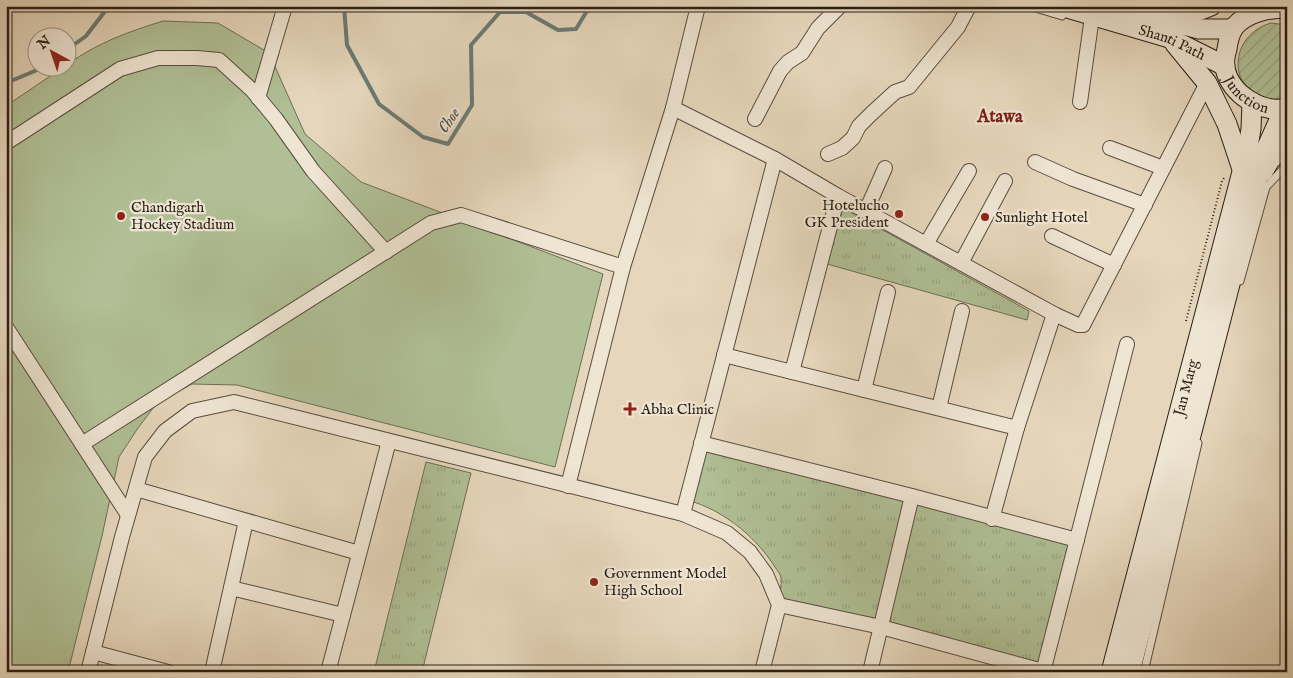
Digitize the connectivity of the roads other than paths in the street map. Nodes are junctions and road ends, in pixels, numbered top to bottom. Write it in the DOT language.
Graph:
graph roads {
  1 [pos="285,6"];
  2 [pos="698,6"];
  3 [pos="840,6"];
  4 [pos="968,6"];
  5 [pos="1029,6"];
  6 [pos="1113,6"];
  7 [pos="1211,6"];
  8 [pos="1278,8"];
  9 [pos="1067,13"];
  10 [pos="1091,24"];
  11 [pos="1233,28"];
  12 [pos="1143,30"];
  13 [pos="1170,30"];
  14 [pos="1121,32"];
  15 [pos="1225,66"];
  16 [pos="1206,83"];
  17 [pos="258,98"];
  18 [pos="1080,102"];
  19 [pos="1252,102"];
  20 [pos="672,108"];
  21 [pos="1286,109"];
  22 [pos="755,119"];
  23 [pos="6,143"];
  24 [pos="1287,145"];
  25 [pos="1110,148"];
  26 [pos="828,154"];
  27 [pos="775,159"];
  28 [pos="1035,162"];
  29 [pos="1287,165"];
  30 [pos="885,168"];
  31 [pos="1163,168"];
  32 [pos="969,171"];
  33 [pos="1249,175"];
  34 [pos="1004,182"];
  35 [pos="838,196"];
  36 [pos="1145,205"];
  37 [pos="866,211"];
  38 [pos="1052,236"];
  39 [pos="926,244"];
  40 [pos="386,252"];
  41 [pos="960,263"];
  42 [pos="1114,265"];
  43 [pos="623,267"];
  44 [pos="888,292"];
  45 [pos="1237,292"];
  46 [pos="962,310"];
  47 [pos="1054,314"];
  48 [pos="6,327"];
  49 [pos="1127,344"];
  50 [pos="724,355"];
  51 [pos="1219,359"];
  52 [pos="792,372"];
  53 [pos="1214,378"];
  54 [pos="864,390"];
  55 [pos="939,408"];
  56 [pos="1017,428"];
  57 [pos="1200,435"];
  58 [pos="389,441"];
  59 [pos="701,443"];
  60 [pos="82,444"];
  61 [pos="568,486"];
  62 [pos="136,489"];
  63 [pos="912,496"];
  64 [pos="683,514"];
  65 [pos="128,515"];
  66 [pos="992,518"];
  67 [pos="246,521"];
  68 [pos="1077,540"];
  69 [pos="359,553"];
  70 [pos="230,588"];
  71 [pos="779,605"];
  72 [pos="343,615"];
  73 [pos="881,627"];
  74 [pos="93,652"];
  75 [pos="88,672"];
  76 [pos="168,672"];
  77 [pos="212,672"];
  78 [pos="328,672"];
  79 [pos="762,672"];
  80 [pos="870,672"];
  81 [pos="1043,672"];
  82 [pos="1110,672"];
  83 [pos="1130,672"];
  84 [pos="1144,672"];
  1 -- 17 [label="street"];
  2 -- 20 [label="street"];
  3 -- 22 [label="street"];
  4 -- 26 [label="street"];
  5 -- 9 [label="lane"];
  6 -- 13 [label="main road, Shanti Path"];
  7 -- 13 [label="main road"];
  8 -- 11 [label="main road"];
  9 -- 12 [label="main road, Shanti Path"];
  10 -- 18 [label="street"];
  11 -- 13 [label="main road, Shanti Path"];
  11 -- 15 [label="main road, Junction"];
  12 -- 13 [label="main road, Shanti Path"];
  12 -- 14 [label="lane"];
  13 -- 15 [label="main road, Shanti Path"];
  13 -- 16 [label="main road"];
  15 -- 19 [label="main road, Junction"];
  16 -- 31 [label="street"];
  16 -- 33 [label="main road"];
  17 -- 23 [label="street"];
  17 -- 40 [label="street"];
  19 -- 21 [label="main road, Junction"];
  19 -- 33 [label="main road, Jan Marg"];
  20 -- 27 [label="street"];
  20 -- 43 [label="street"];
  21 -- 33 [label="main road, Jan Marg"];
  24 -- 33 [label="main road"];
  25 -- 31 [label="street"];
  27 -- 35 [label="street"];
  27 -- 50 [label="street"];
  28 -- 36 [label="street"];
  29 -- 45 [label="lane"];
  30 -- 37 [label="street"];
  31 -- 36 [label="street"];
  32 -- 39 [label="street"];
  33 -- 82 [label="main road, Jan Marg"];
  33 -- 83 [label="main road, Jan Marg"];
  34 -- 41 [label="street"];
  35 -- 37 [label="street"];
  35 -- 52 [label="street"];
  36 -- 42 [label="street"];
  37 -- 39 [label="street"];
  38 -- 42 [label="street"];
  39 -- 41 [label="street"];
  40 -- 43 [label="street"];
  40 -- 60 [label="street"];
  41 -- 47 [label="street"];
  42 -- 47 [label="street"];
  43 -- 61 [label="street"];
  44 -- 54 [label="street"];
  46 -- 55 [label="street"];
  47 -- 56 [label="street"];
  48 -- 60 [label="street"];
  49 -- 68 [label="street"];
  50 -- 52 [label="street"];
  50 -- 59 [label="street"];
  51 -- 53 [label="lane"];
  52 -- 54 [label="street"];
  54 -- 55 [label="street"];
  55 -- 56 [label="street"];
  56 -- 66 [label="street"];
  57 -- 84 [label="lane"];
  58 -- 61 [label="street"];
  58 -- 62 [label="street"];
  58 -- 69 [label="street"];
  59 -- 63 [label="street"];
  59 -- 64 [label="street"];
  60 -- 65 [label="street"];
  61 -- 64 [label="street"];
  62 -- 65 [label="street"];
  62 -- 67 [label="street"];
  63 -- 66 [label="street"];
  63 -- 73 [label="street"];
  64 -- 71 [label="street"];
  65 -- 74 [label="street"];
  66 -- 68 [label="street"];
  67 -- 69 [label="street"];
  67 -- 70 [label="street"];
  68 -- 81 [label="street"];
  69 -- 72 [label="street"];
  70 -- 72 [label="street"];
  70 -- 77 [label="street"];
  71 -- 73 [label="street"];
  71 -- 79 [label="street"];
  72 -- 78 [label="street"];
  73 -- 80 [label="street"];
  73 -- 81 [label="street"];
  74 -- 75 [label="street"];
  74 -- 76 [label="street"];
}
